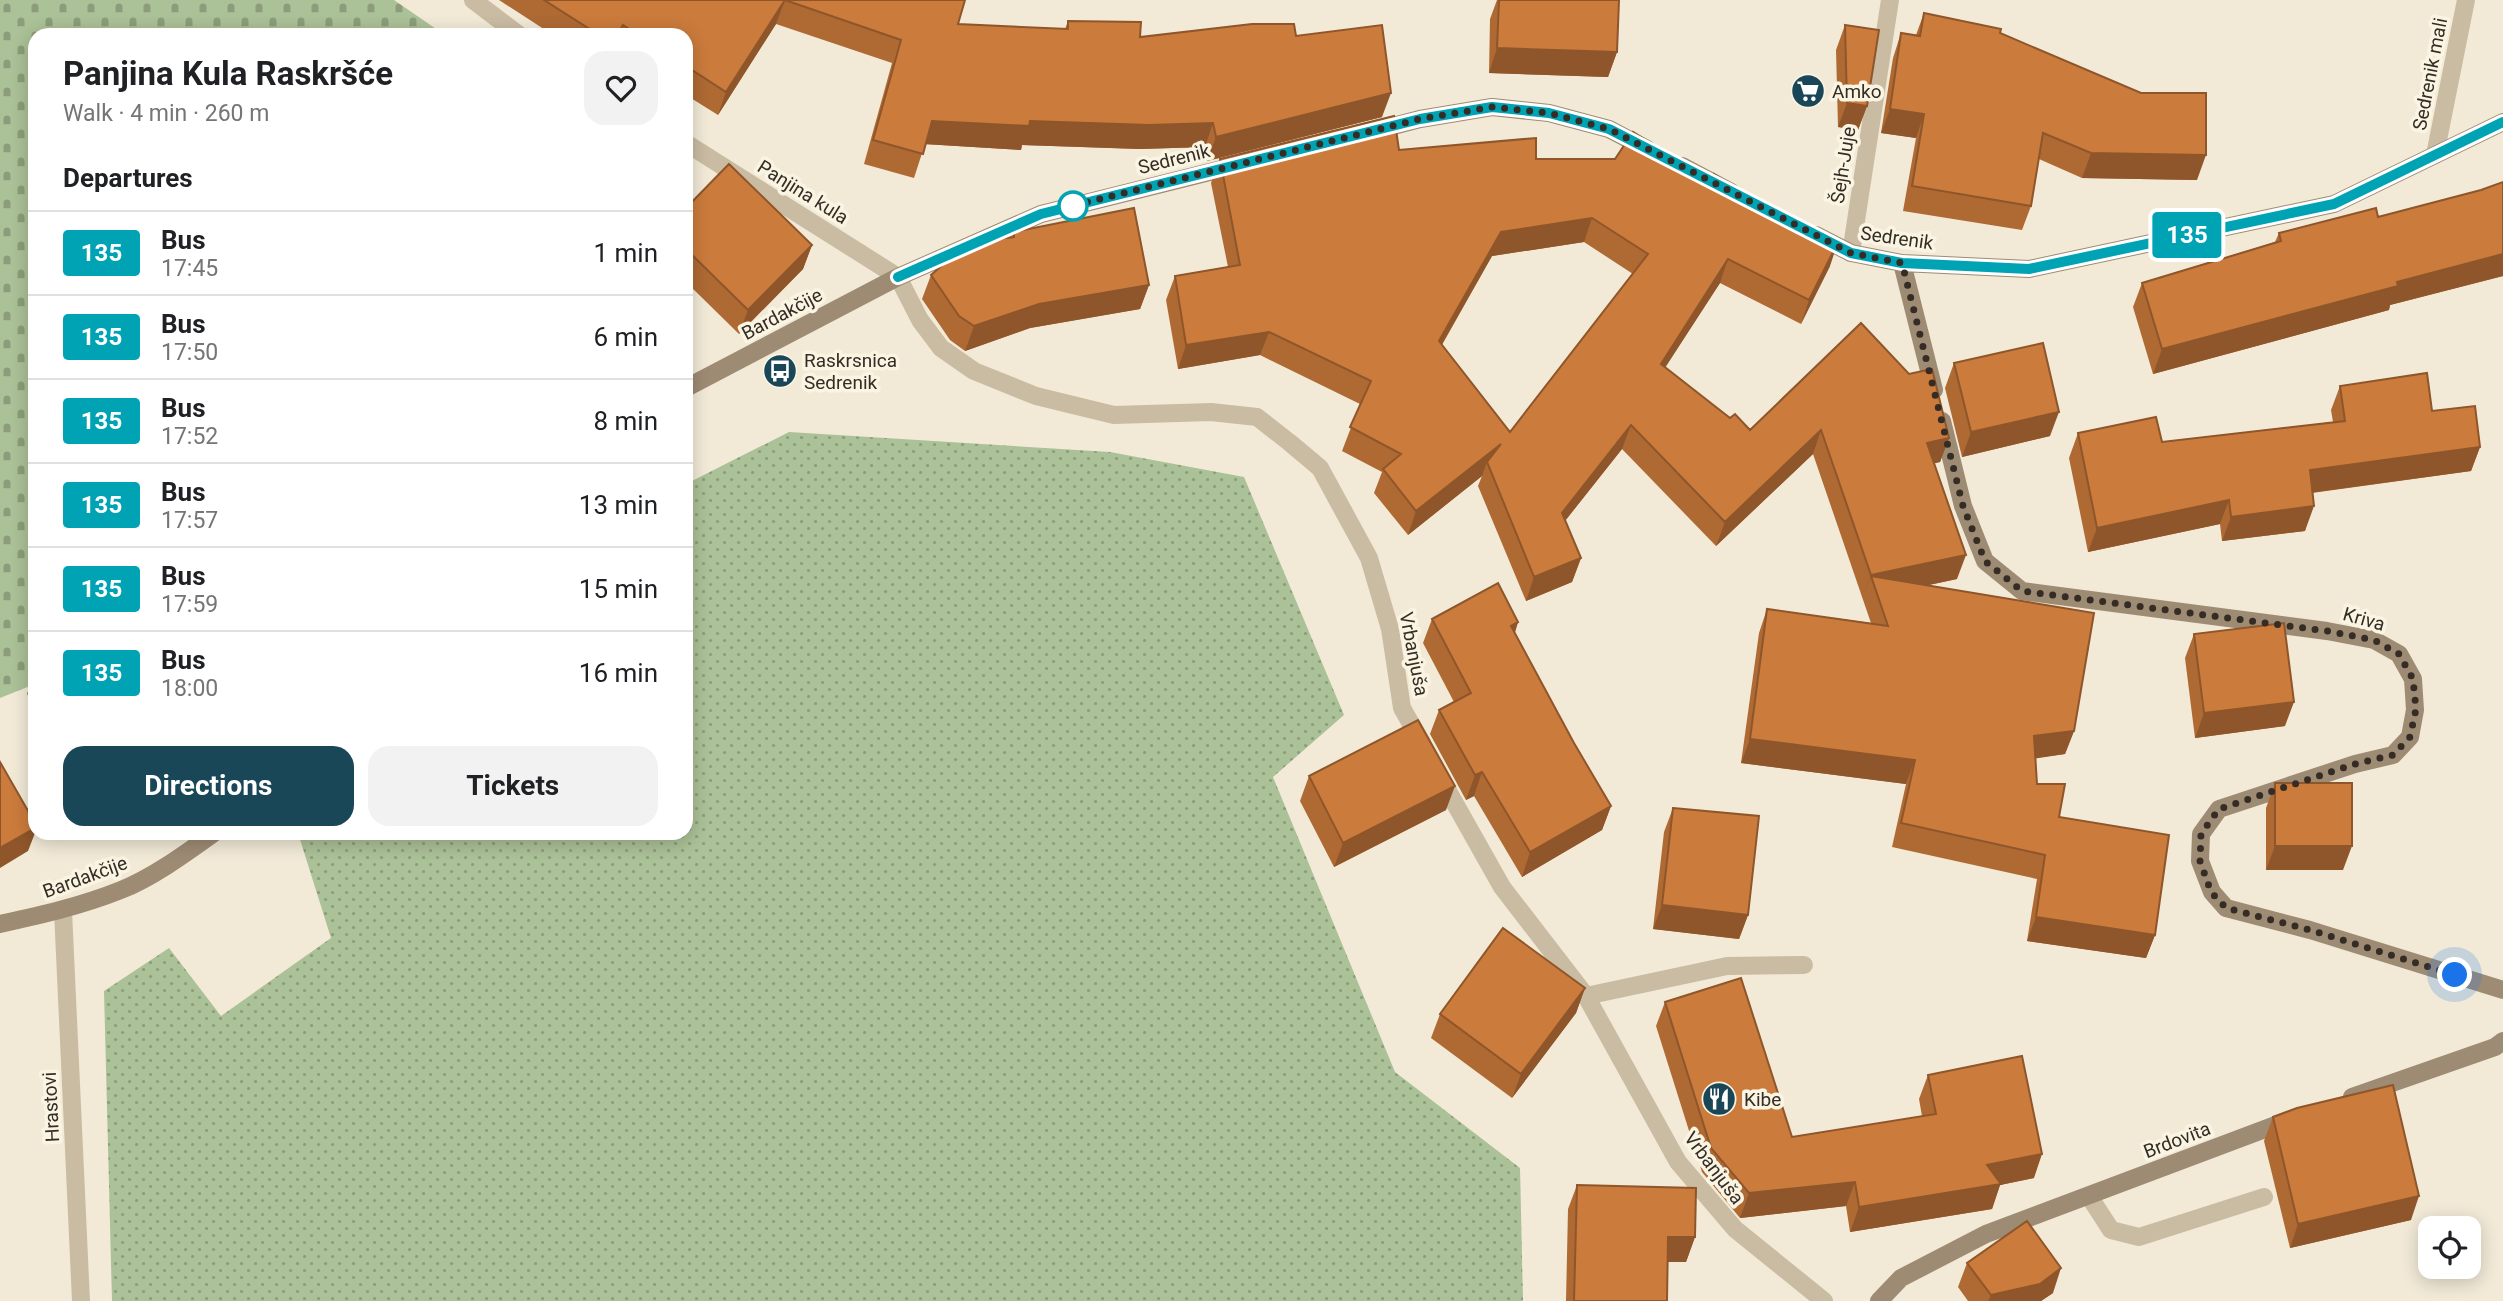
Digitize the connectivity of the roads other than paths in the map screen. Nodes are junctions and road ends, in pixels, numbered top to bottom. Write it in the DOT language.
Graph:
graph roads {
  1 [pos="473,0"];
  2 [pos="1890,0"];
  3 [pos="2466,0"];
  4 [pos="510,28"];
  5 [pos="2503,122"];
  6 [pos="1352,136"];
  7 [pos="693,147"];
  8 [pos="2435,155"];
  9 [pos="1258,160"];
  10 [pos="1742,197"];
  11 [pos="1802,228"];
  12 [pos="1851,253"];
  13 [pos="1902,263"];
  14 [pos="898,277"];
  15 [pos="693,384"];
  16 [pos="204,840"];
  17 [pos="63,911"];
  18 [pos="0,924"];
  19 [pos="1804,965"];
  20 [pos="2503,990"];
  21 [pos="1586,996"];
  22 [pos="2503,1041"];
  23 [pos="2332,1104"];
  24 [pos="2307,1113"];
  25 [pos="2089,1196"];
  26 [pos="2264,1197"];
  27 [pos="81,1301"];
  28 [pos="1824,1301"];
  29 [pos="1879,1301"];
  1 -- 4 [label="street"];
  2 -- 12 [label="street, Šejh-Juje"];
  3 -- 8 [label="street, Sedrenik mali"];
  5 -- 8 [label="street, Sedrenik"];
  6 -- 10 [label="street"];
  7 -- 14 [label="street, Panjina kula"];
  8 -- 13 [label="street, Sedrenik"];
  9 -- 14 [label="street, Sedrenik"];
  11 -- 12 [label="street, Sedrenik"];
  12 -- 13 [label="street, Sedrenik"];
  13 -- 20 [label="street, Kriva"];
  14 -- 15 [label="street, Bardakčije"];
  14 -- 21 [label="street, Vrbanjuša"];
  16 -- 17 [label="street, Bardakčije"];
  17 -- 18 [label="street, Bardakčije"];
  17 -- 27 [label="street, Hrastovi"];
  19 -- 21 [label="street"];
  21 -- 28 [label="street, Vrbanjuša"];
  22 -- 23 [label="street"];
  24 -- 25 [label="street, Brdovita"];
  25 -- 26 [label="street"];
  25 -- 29 [label="street, Brdovita"];
}
